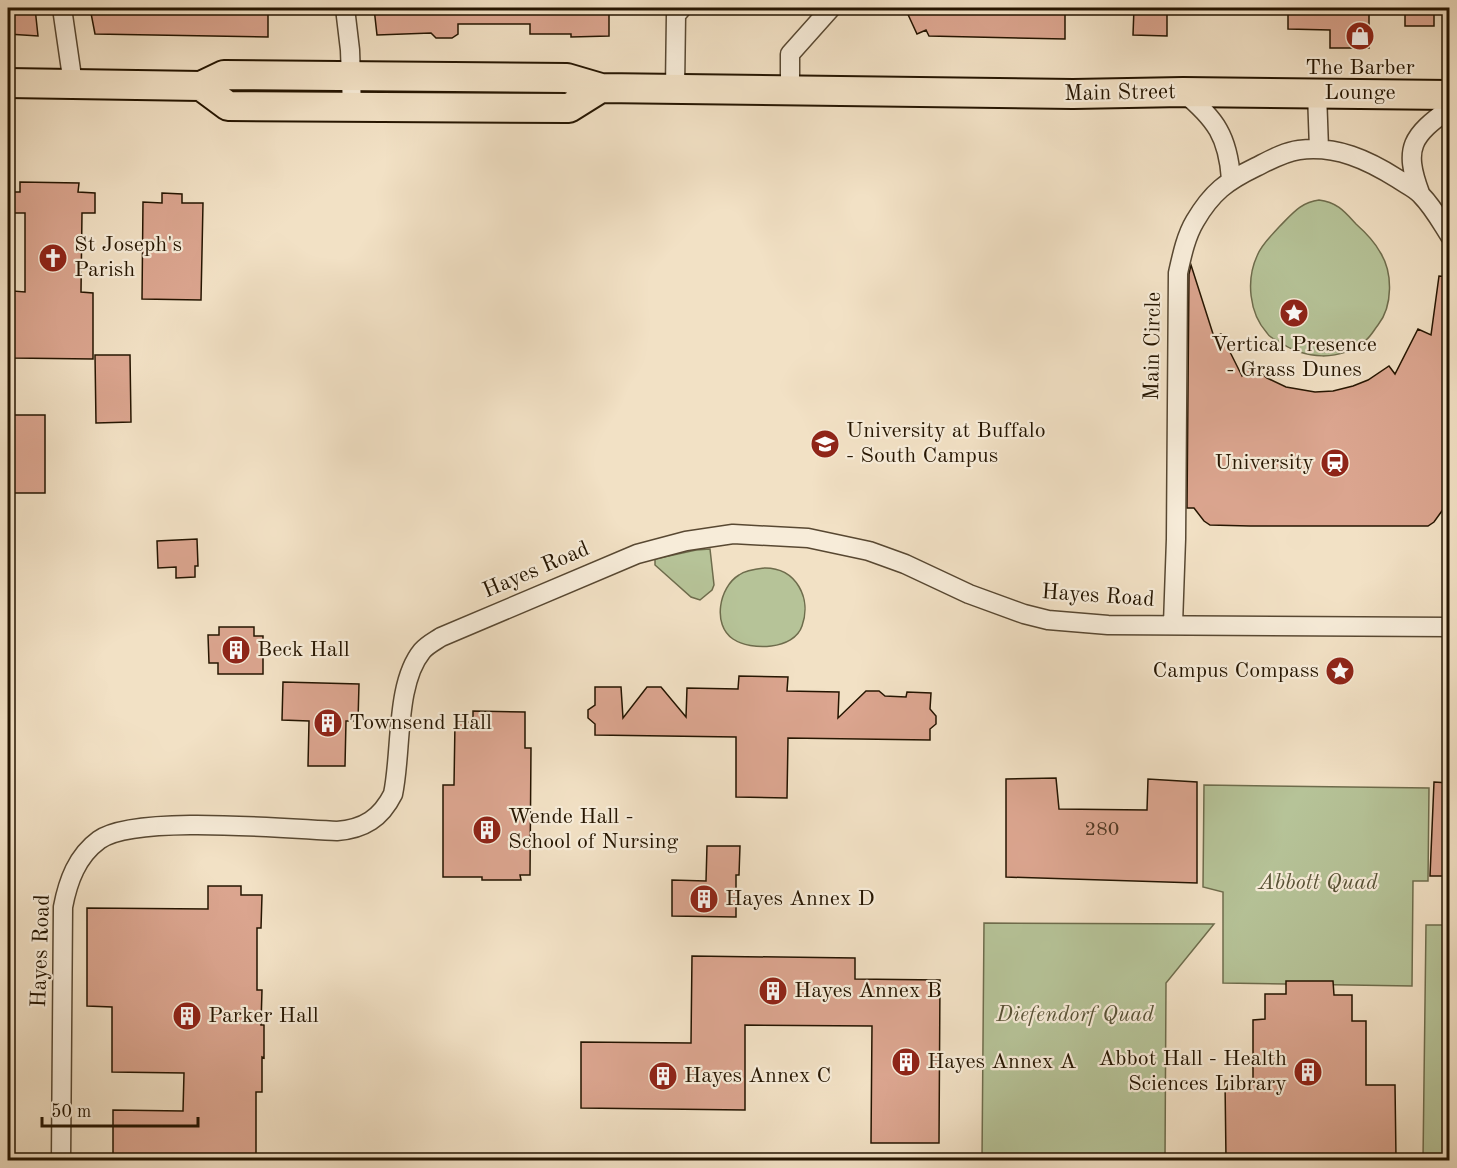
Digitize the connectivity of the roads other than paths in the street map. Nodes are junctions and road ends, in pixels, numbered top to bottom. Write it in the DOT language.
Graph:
graph roads {
  1 [pos="62,8"];
  2 [pos="345,8"];
  3 [pos="831,8"];
  4 [pos="675,10"];
  5 [pos="352,77"];
  6 [pos="8,83"];
  7 [pos="73,84"];
  8 [pos="201,86"];
  9 [pos="602,88"];
  10 [pos="675,88"];
  11 [pos="790,89"];
  12 [pos="1183,92"];
  13 [pos="1317,93"];
  14 [pos="1449,95"];
  15 [pos="352,107"];
  16 [pos="1449,108"];
  17 [pos="1319,149"];
  18 [pos="1231,179"];
  19 [pos="1420,193"];
  20 [pos="1449,236"];
  21 [pos="1173,624"];
  22 [pos="1449,627"];
  23 [pos="61,1161"];
  1 -- 7 [label="street"];
  2 -- 5 [label="street"];
  3 -- 11 [label="street"];
  4 -- 10 [label="street"];
  5 -- 8 [label="main road, Main Street"];
  5 -- 9 [label="main road, Main Street"];
  5 -- 15 [label="street"];
  6 -- 7 [label="main road"];
  7 -- 8 [label="main road"];
  8 -- 15 [label="main road"];
  9 -- 10 [label="main road, Main Street"];
  9 -- 15 [label="main road"];
  10 -- 11 [label="main road, Main Street"];
  11 -- 12 [label="main road, Main Street"];
  12 -- 13 [label="main road, Main Street"];
  12 -- 18 [label="street"];
  13 -- 14 [label="main road, Main Street"];
  13 -- 17 [label="street"];
  16 -- 19 [label="street"];
  17 -- 18 [label="street, Main Circle"];
  17 -- 19 [label="street, Main Circle"];
  18 -- 21 [label="street, Main Circle"];
  19 -- 20 [label="street, Main Circle"];
  21 -- 22 [label="street, Hayes Road"];
  21 -- 23 [label="street, Hayes Road"];
}
